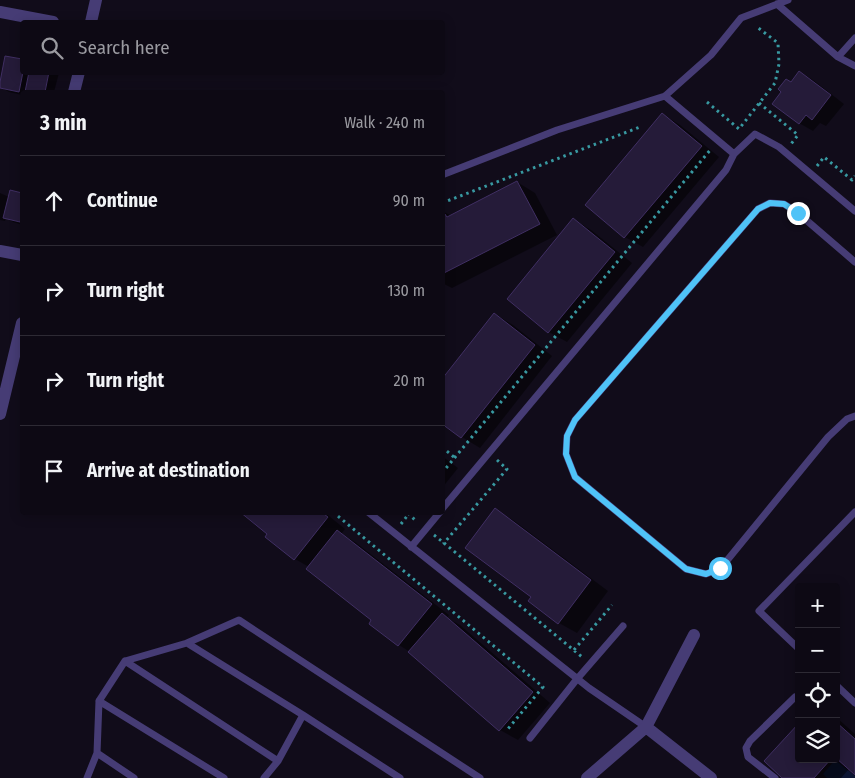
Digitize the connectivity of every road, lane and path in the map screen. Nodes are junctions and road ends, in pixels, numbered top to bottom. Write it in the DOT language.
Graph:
graph roads {
  1 [pos="96,0"];
  2 [pos="788,0"];
  3 [pos="777,4"];
  4 [pos="0,12"];
  5 [pos="42,20"];
  6 [pos="91,20"];
  7 [pos="756,27"];
  8 [pos="855,38"];
  9 [pos="838,57"];
  10 [pos="855,66"];
  11 [pos="78,75"];
  12 [pos="74,90"];
  13 [pos="665,96"];
  14 [pos="707,102"];
  15 [pos="759,103"];
  16 [pos="640,127"];
  17 [pos="711,149"];
  18 [pos="797,150"];
  19 [pos="734,154"];
  20 [pos="810,161"];
  21 [pos="445,174"];
  22 [pos="855,176"];
  23 [pos="445,202"];
  24 [pos="855,212"];
  25 [pos="0,251"];
  26 [pos="20,255"];
  27 [pos="855,262"];
  28 [pos="20,331"];
  29 [pos="0,414"];
  30 [pos="855,416"];
  31 [pos="445,450"];
  32 [pos="455,458"];
  33 [pos="496,460"];
  34 [pos="445,470"];
  35 [pos="445,505"];
  36 [pos="855,512"];
  37 [pos="337,515"];
  38 [pos="372,515"];
  39 [pos="407,515"];
  40 [pos="410,515"];
  41 [pos="438,515"];
  42 [pos="418,522"];
  43 [pos="400,524"];
  44 [pos="434,536"];
  45 [pos="444,543"];
  46 [pos="411,547"];
  47 [pos="612,604"];
  48 [pos="624,626"];
  49 [pos="694,635"];
  50 [pos="187,643"];
  51 [pos="795,645"];
  52 [pos="574,650"];
  53 [pos="584,659"];
  54 [pos="125,661"];
  55 [pos="577,679"];
  56 [pos="840,689"];
  57 [pos="795,697"];
  58 [pos="99,702"];
  59 [pos="855,703"];
  60 [pos="303,715"];
  61 [pos="646,727"];
  62 [pos="507,730"];
  63 [pos="530,738"];
  64 [pos="97,754"];
  65 [pos="278,761"];
  66 [pos="87,778"];
  67 [pos="134,778"];
  68 [pos="224,778"];
  69 [pos="264,778"];
  70 [pos="400,778"];
  71 [pos="480,778"];
  72 [pos="587,778"];
  73 [pos="711,778"];
  74 [pos="775,778"];
  1 -- 6 [label="street"];
  2 -- 3 [label="lane"];
  3 -- 9 [label="lane"];
  3 -- 13 [label="lane"];
  4 -- 5 [label="street"];
  7 -- 15 [label="path"];
  8 -- 9 [label="lane"];
  9 -- 10 [label="lane"];
  11 -- 12 [label="street"];
  13 -- 19 [label="lane"];
  13 -- 21 [label="lane"];
  14 -- 15 [label="path"];
  15 -- 18 [label="path"];
  16 -- 23 [label="path"];
  17 -- 32 [label="path"];
  19 -- 24 [label="lane"];
  19 -- 35 [label="lane"];
  20 -- 22 [label="path"];
  25 -- 26 [label="street"];
  27 -- 30 [label="lane"];
  28 -- 29 [label="street"];
  31 -- 32 [label="path"];
  32 -- 34 [label="path"];
  33 -- 45 [label="path"];
  36 -- 51 [label="lane"];
  37 -- 62 [label="path"];
  38 -- 46 [label="lane"];
  39 -- 43 [label="path"];
  40 -- 42 [label="path"];
  41 -- 46 [label="lane"];
  44 -- 45 [label="path"];
  45 -- 52 [label="path"];
  46 -- 55 [label="lane"];
  47 -- 52 [label="path"];
  48 -- 55 [label="lane"];
  49 -- 61 [label="street"];
  50 -- 54 [label="lane"];
  50 -- 60 [label="lane"];
  50 -- 71 [label="lane"];
  52 -- 53 [label="path"];
  54 -- 58 [label="lane"];
  54 -- 65 [label="lane"];
  55 -- 61 [label="lane"];
  55 -- 63 [label="lane"];
  56 -- 59 [label="lane"];
  57 -- 74 [label="lane"];
  58 -- 64 [label="lane"];
  58 -- 68 [label="lane"];
  60 -- 65 [label="lane"];
  60 -- 70 [label="lane"];
  61 -- 72 [label="street"];
  61 -- 73 [label="street"];
  64 -- 66 [label="lane"];
  64 -- 67 [label="lane"];
  65 -- 69 [label="lane"];
}
